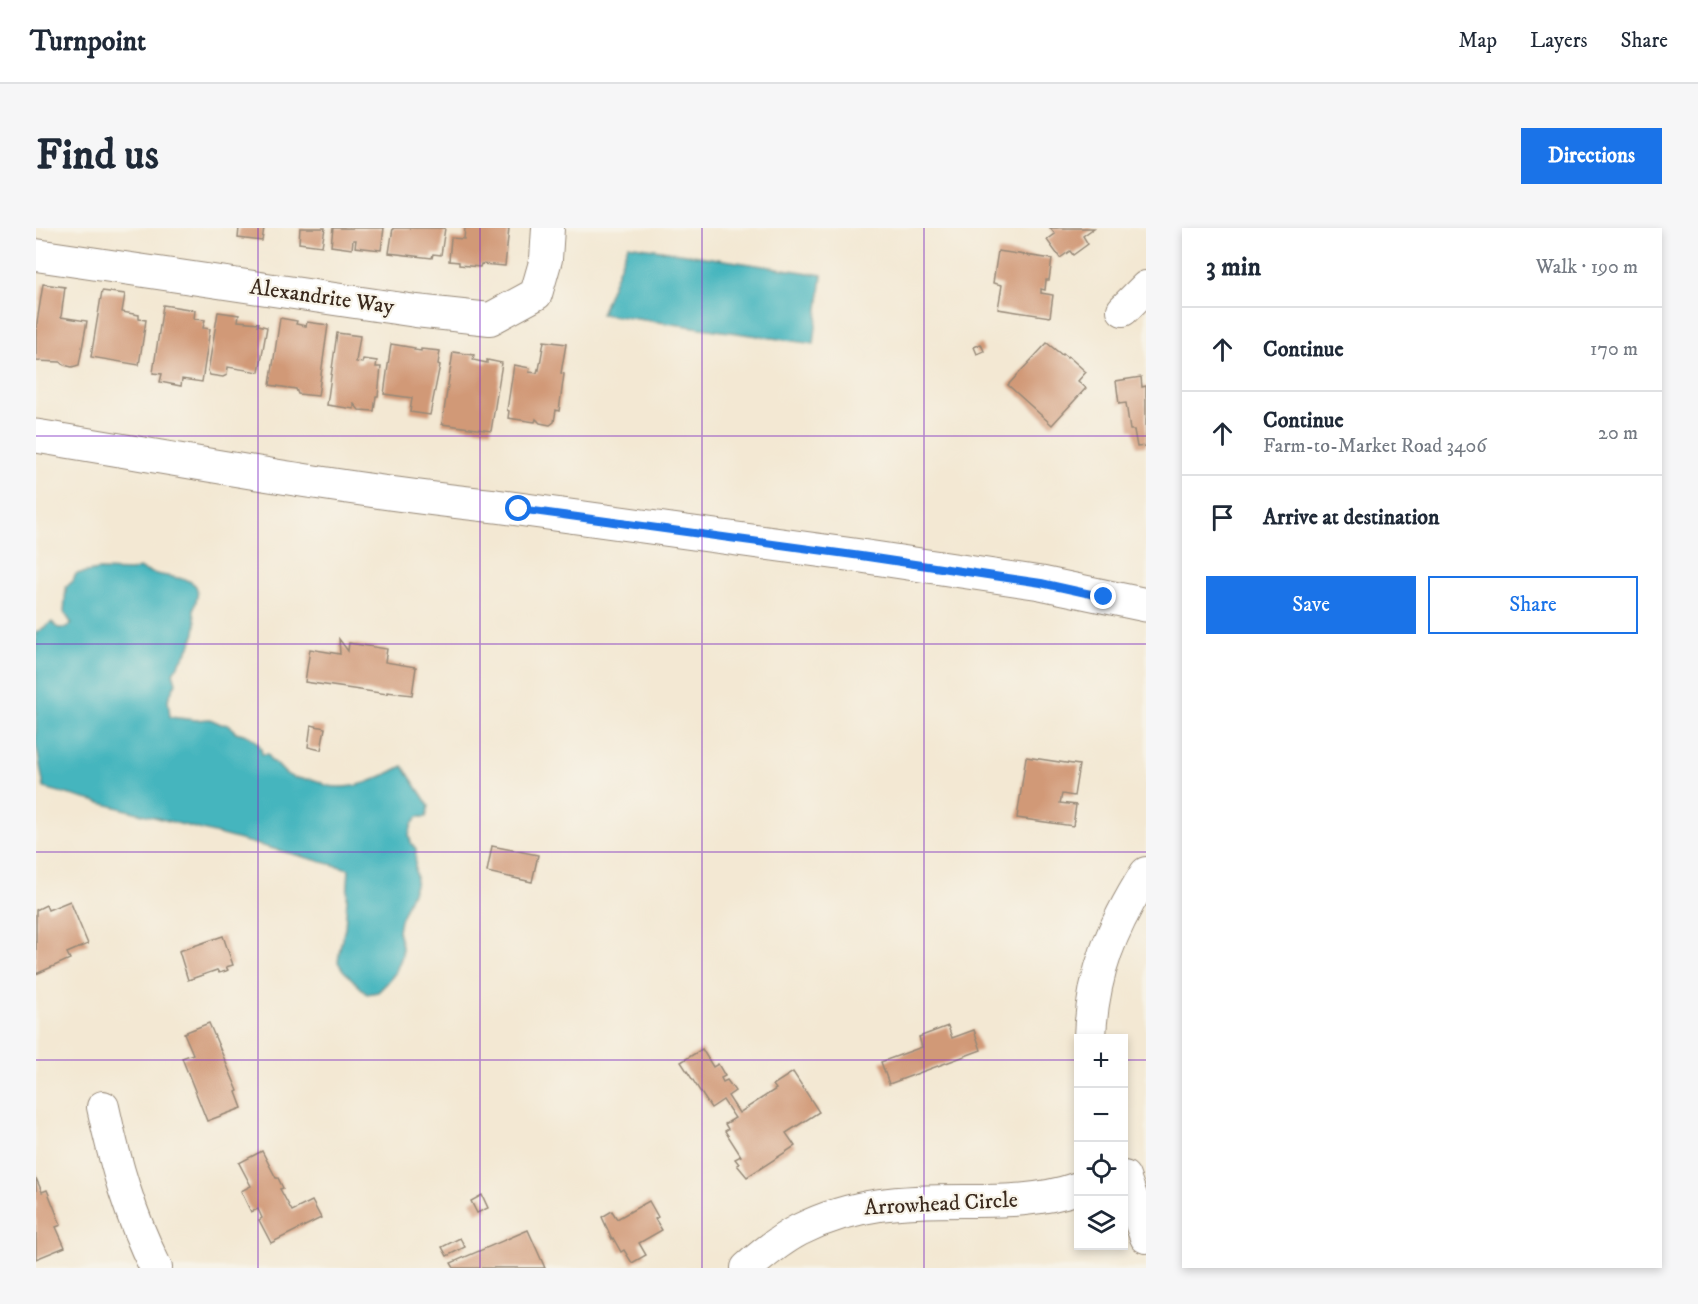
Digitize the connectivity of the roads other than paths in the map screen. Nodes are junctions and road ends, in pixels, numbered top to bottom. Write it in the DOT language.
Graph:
graph roads {
  1 [pos="548,228"];
  2 [pos="36,255"];
  3 [pos="1146,287"];
  4 [pos="1123,310"];
  5 [pos="36,436"];
  6 [pos="1146,605"];
  7 [pos="1146,873"];
  8 [pos="1090,1034"];
  9 [pos="102,1107"];
  10 [pos="1128,1188"];
  11 [pos="1074,1189"];
  12 [pos="1146,1237"];
  13 [pos="156,1268"];
  14 [pos="747,1268"];
  1 -- 2 [label="street, Alexandrite Way"];
  3 -- 4 [label="street"];
  5 -- 6 [label="main road"];
  7 -- 8 [label="street"];
  9 -- 13 [label="street"];
  10 -- 12 [label="street"];
  11 -- 14 [label="street, Arrowhead Circle"];
}
